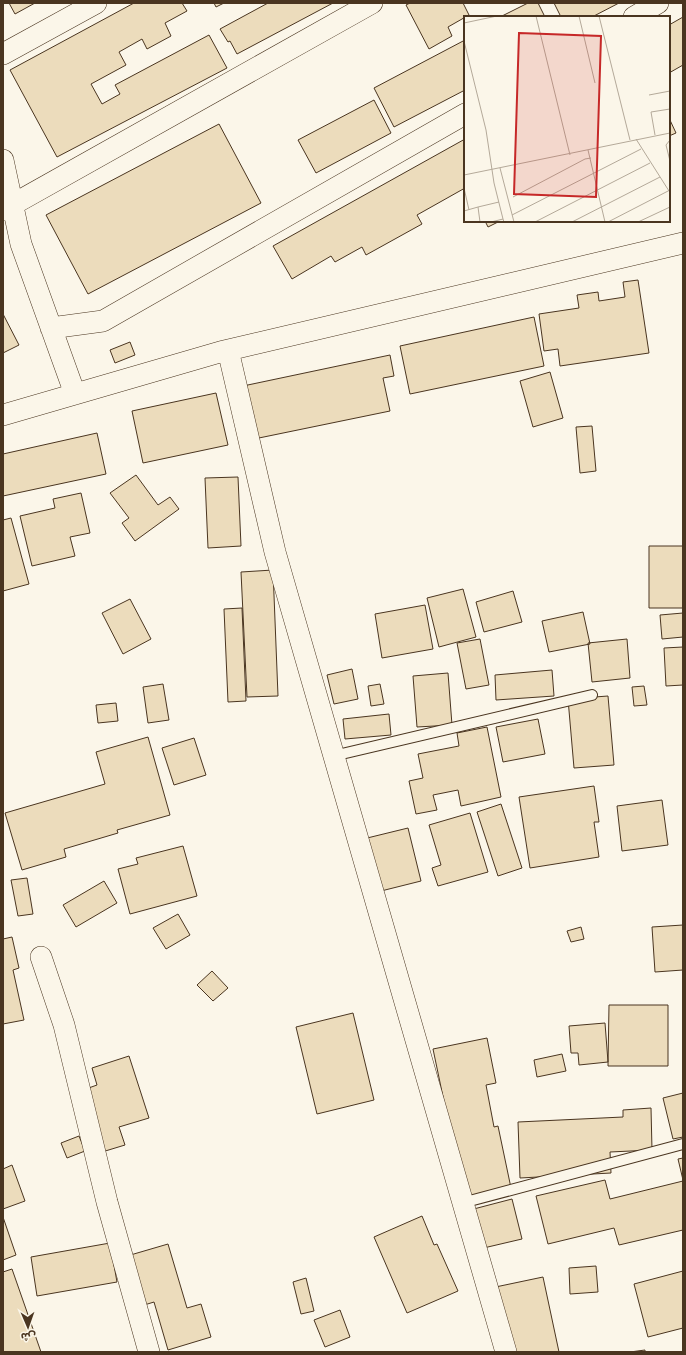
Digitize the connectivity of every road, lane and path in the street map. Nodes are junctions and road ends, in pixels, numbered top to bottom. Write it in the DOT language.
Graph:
graph roads {
  1 [pos="96,3"];
  2 [pos="372,3"];
  3 [pos="658,3"];
  4 [pos="636,16"];
  5 [pos="3,54"];
  6 [pos="464,115"];
  7 [pos="3,160"];
  8 [pos="8,207"];
  9 [pos="683,243"];
  10 [pos="51,328"];
  11 [pos="228,350"];
  12 [pos="75,394"];
  13 [pos="3,415"];
  14 [pos="592,695"];
  15 [pos="333,756"];
  16 [pos="41,957"];
  17 [pos="683,1144"];
  18 [pos="462,1203"];
  19 [pos="150,1352"];
  20 [pos="506,1352"];
  1 -- 5 [label="street"];
  2 -- 8 [label="street"];
  3 -- 4 [label="street"];
  6 -- 10 [label="street"];
  7 -- 8 [label="street"];
  8 -- 10 [label="street"];
  9 -- 11 [label="street"];
  10 -- 12 [label="street"];
  11 -- 12 [label="street"];
  11 -- 15 [label="street"];
  12 -- 13 [label="street"];
  14 -- 15 [label="lane"];
  15 -- 18 [label="street"];
  16 -- 19 [label="street"];
  17 -- 18 [label="lane"];
  18 -- 20 [label="street"];
}
